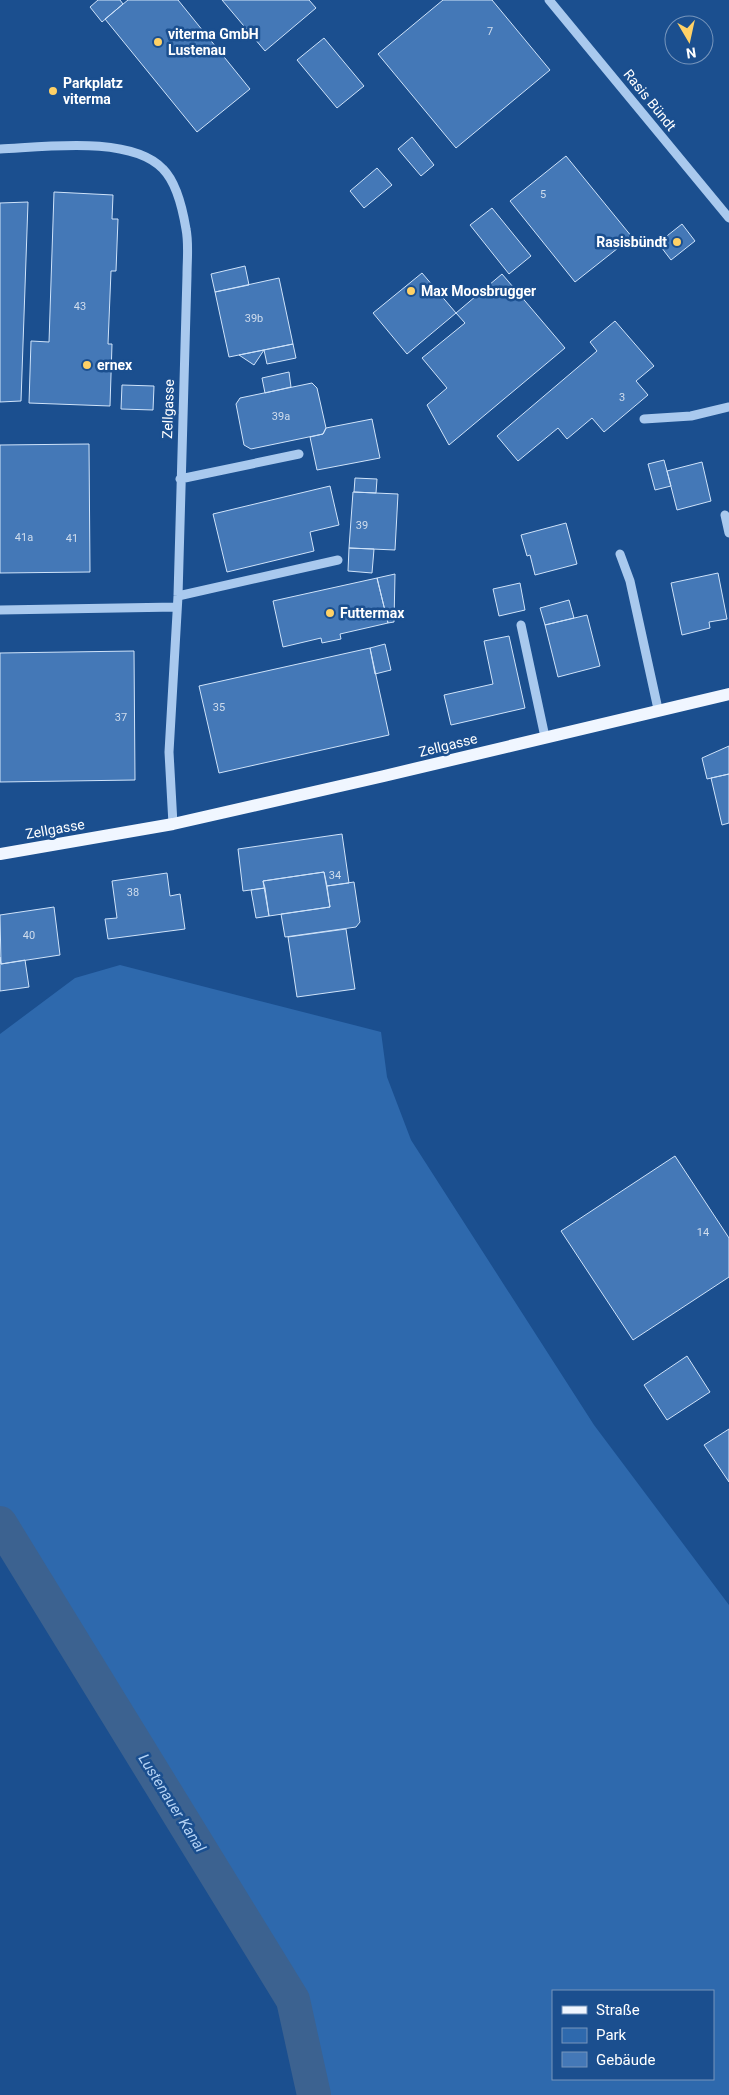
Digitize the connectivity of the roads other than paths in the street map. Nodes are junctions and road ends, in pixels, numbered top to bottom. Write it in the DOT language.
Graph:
graph roads {
  1 [pos="549,0"];
  2 [pos="0,148"];
  3 [pos="729,217"];
  4 [pos="729,407"];
  5 [pos="644,419"];
  6 [pos="299,454"];
  7 [pos="180,479"];
  8 [pos="725,515"];
  9 [pos="729,533"];
  10 [pos="620,554"];
  11 [pos="338,560"];
  12 [pos="178,596"];
  13 [pos="177,607"];
  14 [pos="0,610"];
  15 [pos="521,625"];
  16 [pos="729,694"];
  17 [pos="658,709"];
  18 [pos="545,736"];
  19 [pos="173,824"];
  20 [pos="0,854"];
  1 -- 3 [label="street, Rasis Bündt"];
  2 -- 7 [label="street, Zellgasse"];
  4 -- 5 [label="street"];
  6 -- 7 [label="street"];
  7 -- 12 [label="street, Zellgasse"];
  8 -- 9 [label="street"];
  10 -- 17 [label="street"];
  11 -- 12 [label="street"];
  12 -- 13 [label="street, Zellgasse"];
  13 -- 14 [label="street"];
  13 -- 19 [label="street, Zellgasse"];
  15 -- 18 [label="street"];
  16 -- 17 [label="main road, Zellgasse"];
  17 -- 18 [label="main road, Zellgasse"];
  18 -- 19 [label="main road, Zellgasse"];
  19 -- 20 [label="main road, Zellgasse"];
}
